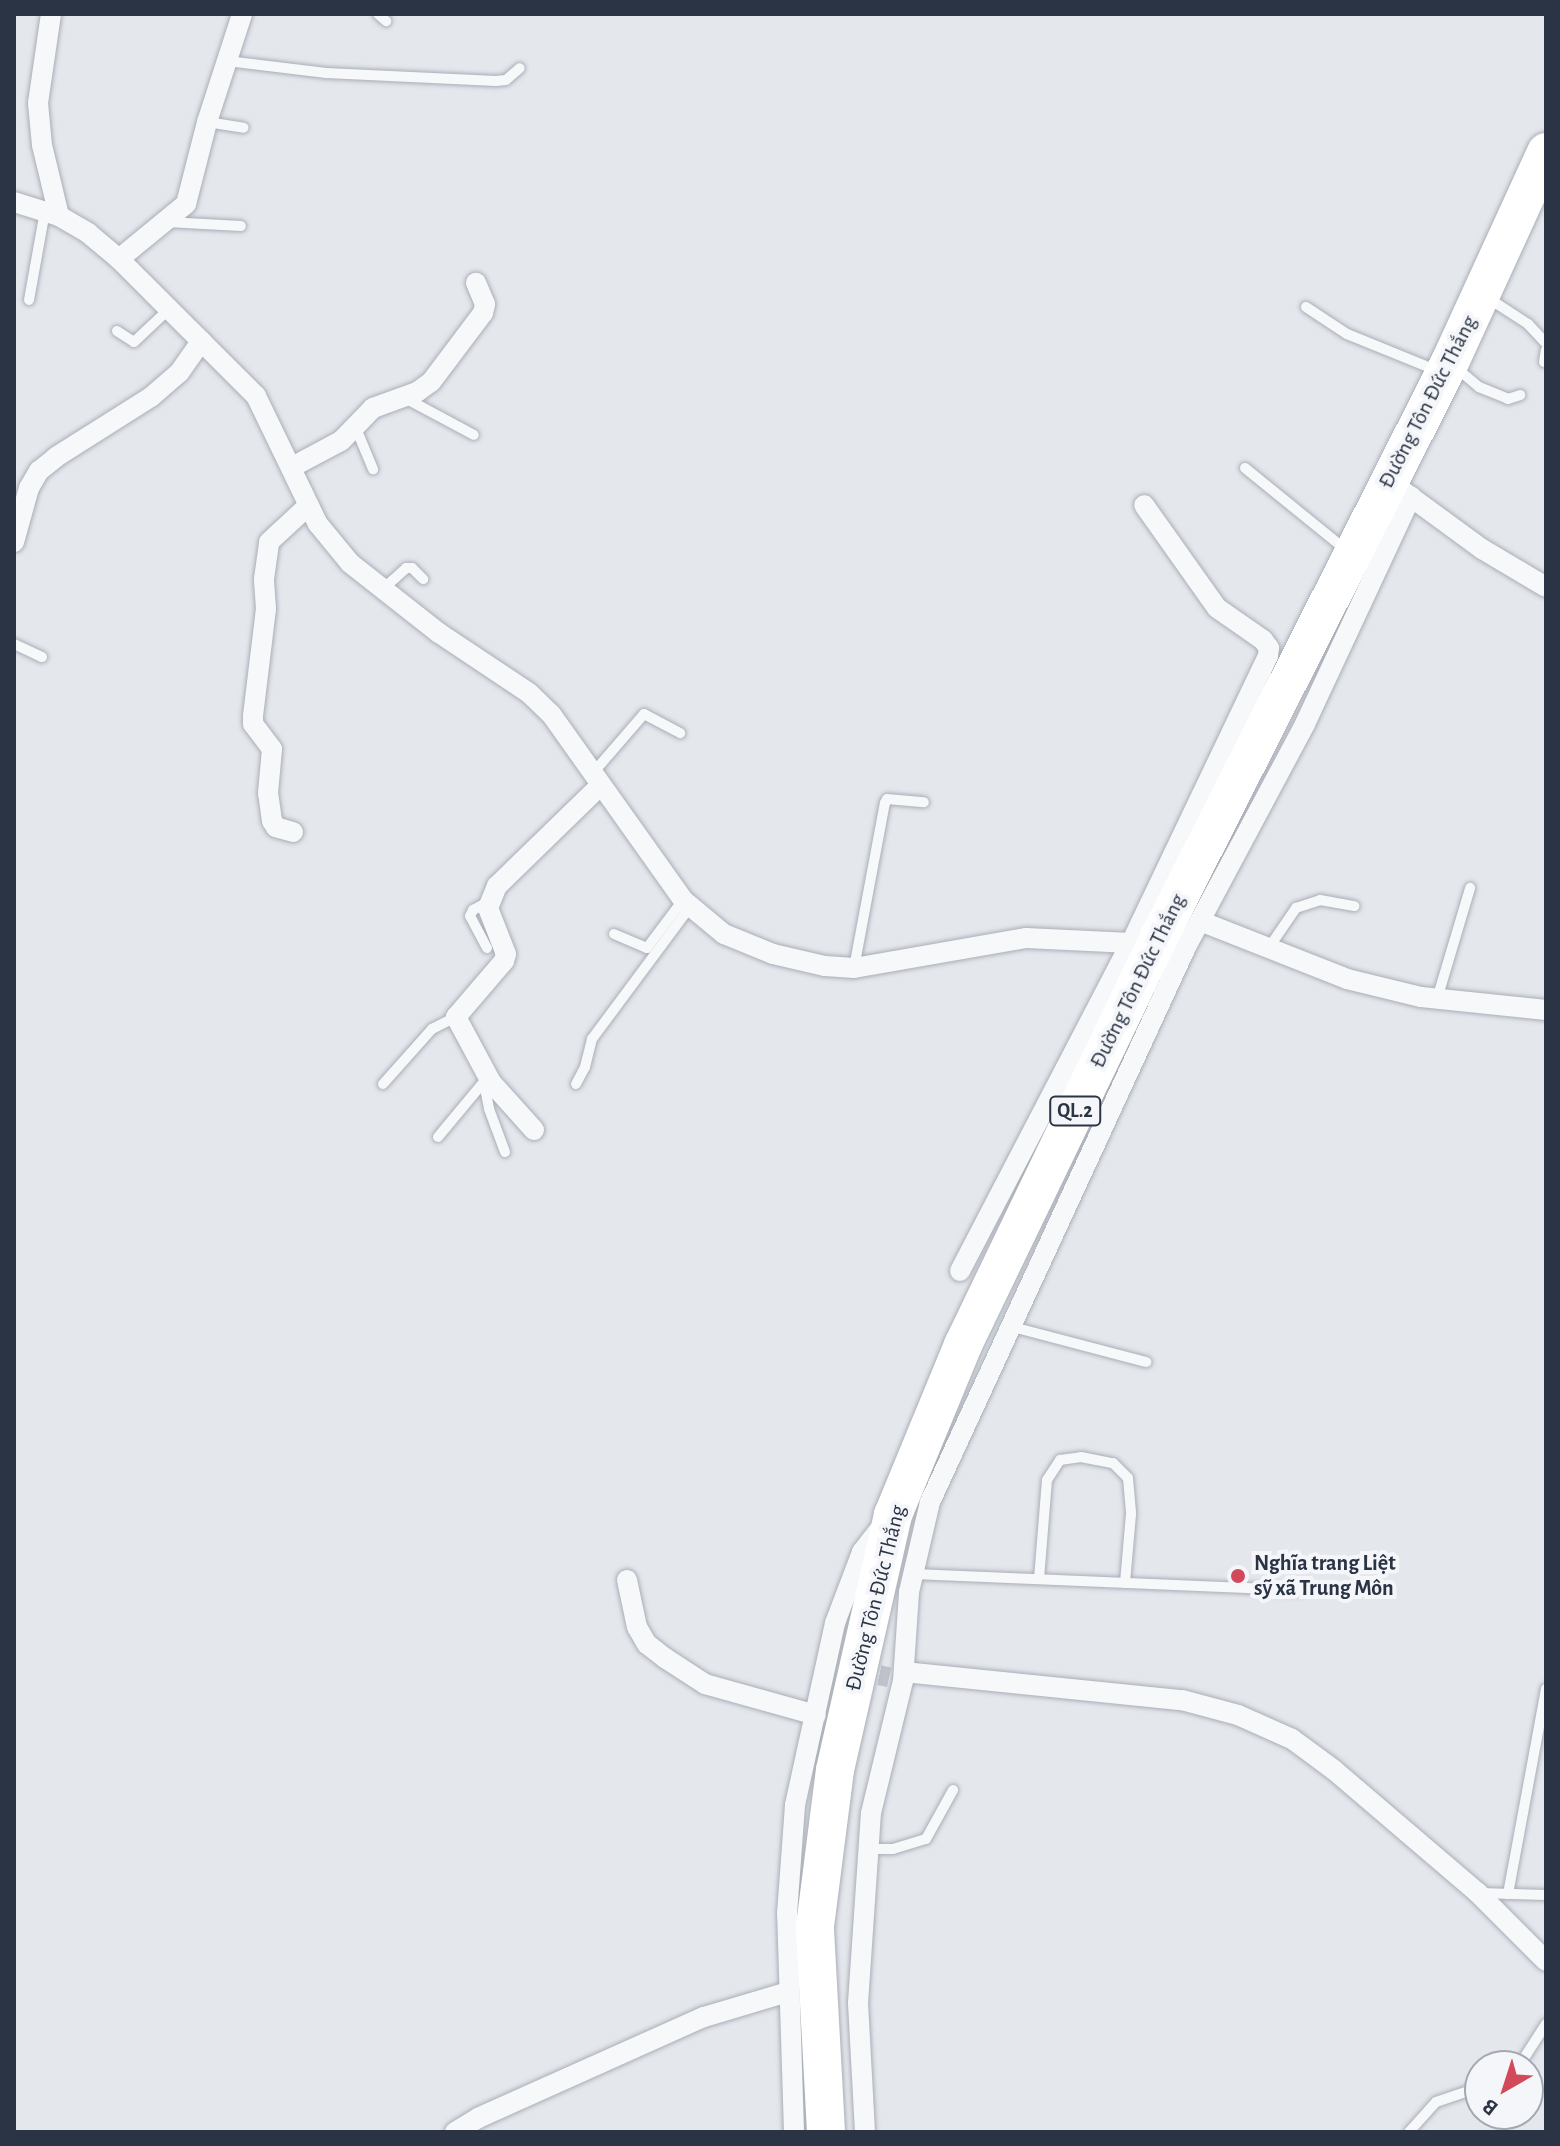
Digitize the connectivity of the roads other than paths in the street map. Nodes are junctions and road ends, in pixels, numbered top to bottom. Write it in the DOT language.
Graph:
graph roads {
  1 [pos="51,14"];
  2 [pos="242,14"];
  3 [pos="226,61"];
  4 [pos="520,68"];
  5 [pos="207,122"];
  6 [pos="244,128"];
  7 [pos="1546,152"];
  8 [pos="14,202"];
  9 [pos="52,214"];
  10 [pos="167,222"];
  11 [pos="241,226"];
  12 [pos="119,259"];
  13 [pos="476,283"];
  14 [pos="1482,294"];
  15 [pos="29,300"];
  16 [pos="1306,307"];
  17 [pos="169,309"];
  18 [pos="117,331"];
  19 [pos="201,341"];
  20 [pos="1546,343"];
  21 [pos="1447,368"];
  22 [pos="1520,395"];
  23 [pos="404,397"];
  24 [pos="355,426"];
  25 [pos="474,435"];
  26 [pos="292,467"];
  27 [pos="1245,468"];
  28 [pos="373,469"];
  29 [pos="1399,488"];
  30 [pos="309,505"];
  31 [pos="1144,505"];
  32 [pos="14,542"];
  33 [pos="1351,554"];
  34 [pos="423,579"];
  35 [pos="1546,587"];
  36 [pos="383,589"];
  37 [pos="14,644"];
  38 [pos="42,657"];
  39 [pos="680,733"];
  40 [pos="597,779"];
  41 [pos="924,802"];
  42 [pos="293,832"];
  43 [pos="1470,888"];
  44 [pos="488,902"];
  45 [pos="687,904"];
  46 [pos="1354,906"];
  47 [pos="1200,921"];
  48 [pos="614,934"];
  49 [pos="1154,938"];
  50 [pos="487,948"];
  51 [pos="1268,949"];
  52 [pos="854,968"];
  53 [pos="1437,999"];
  54 [pos="1546,1010"];
  55 [pos="456,1017"];
  56 [pos="489,1080"];
  57 [pos="383,1084"];
  58 [pos="576,1084"];
  59 [pos="534,1130"];
  60 [pos="438,1137"];
  61 [pos="505,1152"];
  62 [pos="960,1271"];
  63 [pos="1009,1326"];
  64 [pos="1146,1362"];
  65 [pos="899,1538"];
  66 [pos="913,1574"];
  67 [pos="1039,1579"];
  68 [pos="627,1580"];
  69 [pos="1125,1583"];
  70 [pos="1301,1590"];
  71 [pos="899,1676"];
  72 [pos="1546,1688"];
  73 [pos="816,1715"];
  74 [pos="953,1790"];
  75 [pos="868,1849"];
  76 [pos="1478,1893"];
  77 [pos="1508,1894"];
  78 [pos="1546,1895"];
  79 [pos="1546,1961"];
  80 [pos="788,1992"];
  81 [pos="1546,2024"];
  82 [pos="1529,2050"];
  83 [pos="1464,2092"];
  84 [pos="455,2132"];
  85 [pos="794,2132"];
  86 [pos="826,2132"];
  87 [pos="865,2132"];
  88 [pos="1409,2132"];
  1 -- 9 [label="street"];
  2 -- 3 [label="street"];
  3 -- 4 [label="lane"];
  3 -- 5 [label="street"];
  5 -- 6 [label="lane"];
  5 -- 10 [label="street"];
  7 -- 14 [label="highway, Đường Tôn Đức Thắng / QL.2"];
  8 -- 9 [label="street"];
  9 -- 12 [label="street"];
  9 -- 15 [label="lane"];
  10 -- 11 [label="lane"];
  10 -- 12 [label="street"];
  12 -- 17 [label="street"];
  13 -- 23 [label="street"];
  14 -- 20 [label="lane"];
  14 -- 21 [label="highway, Đường Tôn Đức Thắng / QL.2"];
  16 -- 21 [label="lane"];
  17 -- 18 [label="lane"];
  17 -- 19 [label="street"];
  19 -- 26 [label="street"];
  19 -- 32 [label="street"];
  21 -- 22 [label="lane"];
  21 -- 29 [label="highway, Đường Tôn Đức Thắng / QL.2"];
  23 -- 24 [label="street"];
  23 -- 25 [label="lane"];
  24 -- 26 [label="street"];
  24 -- 28 [label="lane"];
  26 -- 30 [label="street"];
  27 -- 33 [label="lane"];
  29 -- 33 [label="highway, Đường Tôn Đức Thắng / QL.2"];
  29 -- 35 [label="street"];
  29 -- 47 [label="street"];
  30 -- 36 [label="street"];
  30 -- 42 [label="street"];
  31 -- 49 [label="street"];
  33 -- 49 [label="highway, Đường Tôn Đức Thắng / QL.2"];
  34 -- 36 [label="lane"];
  36 -- 40 [label="street"];
  37 -- 38 [label="lane"];
  39 -- 40 [label="lane"];
  40 -- 44 [label="street"];
  40 -- 45 [label="street"];
  41 -- 52 [label="lane"];
  43 -- 53 [label="lane"];
  44 -- 50 [label="lane"];
  44 -- 55 [label="street"];
  45 -- 48 [label="lane"];
  45 -- 52 [label="street"];
  45 -- 58 [label="lane"];
  46 -- 51 [label="lane"];
  47 -- 49 [label="street"];
  47 -- 51 [label="street"];
  49 -- 52 [label="street"];
  49 -- 62 [label="street"];
  49 -- 63 [label="street"];
  49 -- 65 [label="highway, Đường Tôn Đức Thắng / QL.2"];
  51 -- 53 [label="street"];
  53 -- 54 [label="street"];
  55 -- 56 [label="street"];
  55 -- 57 [label="lane"];
  56 -- 59 [label="street"];
  56 -- 60 [label="lane"];
  56 -- 61 [label="lane"];
  63 -- 64 [label="lane"];
  63 -- 65 [label="street"];
  65 -- 66 [label="street"];
  65 -- 73 [label="street"];
  65 -- 86 [label="highway, Đường Tôn Đức Thắng / QL.2"];
  66 -- 67 [label="lane"];
  66 -- 71 [label="street"];
  67 -- 69 [label="lane"];
  67 -- 69 [label="lane"];
  68 -- 73 [label="street"];
  69 -- 70 [label="lane"];
  71 -- 75 [label="street"];
  71 -- 76 [label="street"];
  72 -- 77 [label="lane"];
  73 -- 80 [label="street"];
  74 -- 75 [label="lane"];
  75 -- 87 [label="street"];
  76 -- 77 [label="lane"];
  76 -- 79 [label="street"];
  77 -- 78 [label="lane"];
  80 -- 84 [label="street"];
  80 -- 85 [label="street"];
  81 -- 82 [label="lane"];
  83 -- 88 [label="lane"];
}
